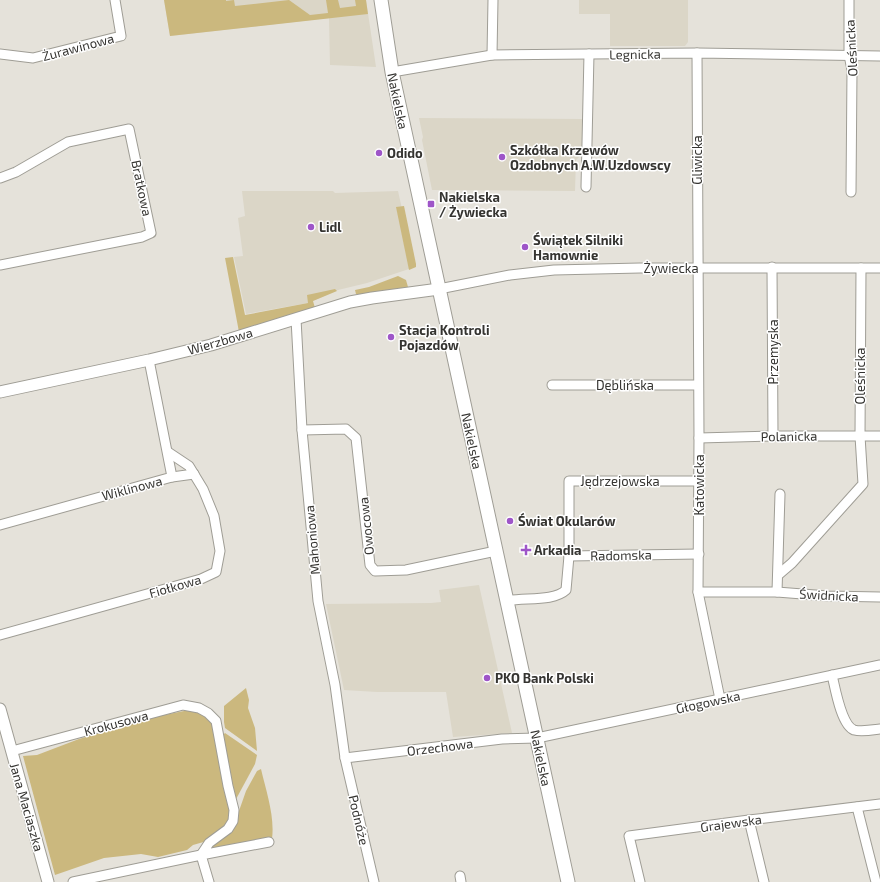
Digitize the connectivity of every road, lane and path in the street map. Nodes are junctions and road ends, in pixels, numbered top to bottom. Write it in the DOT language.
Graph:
graph roads {
  1 [pos="115,0"];
  2 [pos="381,0"];
  3 [pos="493,0"];
  4 [pos="849,0"];
  5 [pos="697,53"];
  6 [pos="0,54"];
  7 [pos="589,54"];
  8 [pos="492,55"];
  9 [pos="848,56"];
  10 [pos="880,56"];
  11 [pos="392,72"];
  12 [pos="0,178"];
  13 [pos="586,187"];
  14 [pos="851,192"];
  15 [pos="0,264"];
  16 [pos="772,267"];
  17 [pos="697,268"];
  18 [pos="861,268"];
  19 [pos="880,268"];
  20 [pos="439,289"];
  21 [pos="296,319"];
  22 [pos="149,360"];
  23 [pos="552,385"];
  24 [pos="698,385"];
  25 [pos="0,392"];
  26 [pos="302,430"];
  27 [pos="773,436"];
  28 [pos="860,436"];
  29 [pos="880,436"];
  30 [pos="699,438"];
  31 [pos="168,452"];
  32 [pos="194,474"];
  33 [pos="172,477"];
  34 [pos="698,481"];
  35 [pos="780,494"];
  36 [pos="0,525"];
  37 [pos="496,551"];
  38 [pos="698,554"];
  39 [pos="569,556"];
  40 [pos="778,575"];
  41 [pos="698,592"];
  42 [pos="777,592"];
  43 [pos="880,597"];
  44 [pos="506,601"];
  45 [pos="0,635"];
  46 [pos="880,664"];
  47 [pos="832,675"];
  48 [pos="720,700"];
  49 [pos="0,709"];
  50 [pos="880,729"];
  51 [pos="537,738"];
  52 [pos="12,751"];
  53 [pos="344,758"];
  54 [pos="880,804"];
  55 [pos="857,807"];
  56 [pos="749,820"];
  57 [pos="270,842"];
  58 [pos="201,855"];
  59 [pos="48,882"];
  60 [pos="73,882"];
  61 [pos="209,882"];
  62 [pos="374,882"];
  63 [pos="568,882"];
  64 [pos="640,882"];
  65 [pos="764,882"];
  66 [pos="876,882"];
  1 -- 6 [label="street, Żurawinowa"];
  2 -- 11 [label="main road, Nakielska"];
  3 -- 8 [label="street"];
  4 -- 9 [label="street, Oleśnicka"];
  5 -- 7 [label="street, Legnicka"];
  5 -- 9 [label="street, Legnicka"];
  5 -- 17 [label="street, Gliwicka"];
  7 -- 8 [label="street, Legnicka"];
  7 -- 13 [label="street"];
  8 -- 11 [label="street, Legnicka"];
  9 -- 10 [label="street, Legnicka"];
  9 -- 14 [label="street, Oleśnicka"];
  11 -- 20 [label="main road, Nakielska"];
  12 -- 15 [label="street, Bratkowa"];
  16 -- 17 [label="street, Żywiecka"];
  16 -- 18 [label="street, Żywiecka"];
  16 -- 27 [label="street, Przemyska"];
  17 -- 20 [label="street, Żywiecka"];
  17 -- 24 [label="street, Katowicka"];
  18 -- 19 [label="street, Żywiecka"];
  18 -- 28 [label="street, Oleśnicka"];
  20 -- 21 [label="street, Wierzbowa"];
  20 -- 37 [label="main road, Nakielska"];
  21 -- 22 [label="street, Wierzbowa"];
  21 -- 26 [label="street, Mahoniowa"];
  22 -- 25 [label="street, Wierzbowa"];
  22 -- 31 [label="street, Wiklinowa"];
  23 -- 24 [label="street, Dęblińska"];
  24 -- 30 [label="street, Katowicka"];
  26 -- 37 [label="street, Owocowa"];
  26 -- 53 [label="street, Mahoniowa"];
  27 -- 28 [label="street, Polanicka"];
  27 -- 30 [label="street, Polanicka"];
  28 -- 29 [label="street, Polanicka"];
  28 -- 40 [label="street, Oleśnicka"];
  30 -- 34 [label="street, Katowicka"];
  31 -- 32 [label="street, Fiołkowa"];
  31 -- 33 [label="street, Wiklinowa"];
  32 -- 33 [label="street"];
  32 -- 45 [label="street, Fiołkowa"];
  33 -- 36 [label="street, Wiklinowa"];
  34 -- 38 [label="street, Katowicka"];
  34 -- 39 [label="street, Jędrzejowska"];
  35 -- 40 [label="street"];
  37 -- 44 [label="main road, Nakielska"];
  38 -- 39 [label="street, Radomska"];
  38 -- 41 [label="street, Katowicka"];
  39 -- 44 [label="street"];
  40 -- 42 [label="street"];
  41 -- 42 [label="street, Świdnicka"];
  41 -- 48 [label="street, Katowicka"];
  42 -- 43 [label="street, Świdnicka"];
  44 -- 51 [label="main road, Nakielska"];
  46 -- 47 [label="street, Głogowska"];
  47 -- 48 [label="street, Głogowska"];
  47 -- 50 [label="street"];
  48 -- 51 [label="street, Głogowska"];
  49 -- 52 [label="street, Jana Maciaszka"];
  51 -- 53 [label="street, Orzechowa"];
  51 -- 63 [label="main road, Nakielska"];
  52 -- 58 [label="street, Krokusowa"];
  52 -- 59 [label="street, Jana Maciaszka"];
  53 -- 62 [label="street, Podnóże"];
  54 -- 55 [label="street, Grajewska"];
  55 -- 56 [label="street, Grajewska"];
  55 -- 66 [label="street"];
  56 -- 64 [label="street, Grajewska"];
  56 -- 65 [label="street"];
  57 -- 58 [label="street"];
  58 -- 60 [label="street"];
  58 -- 61 [label="street"];
}
